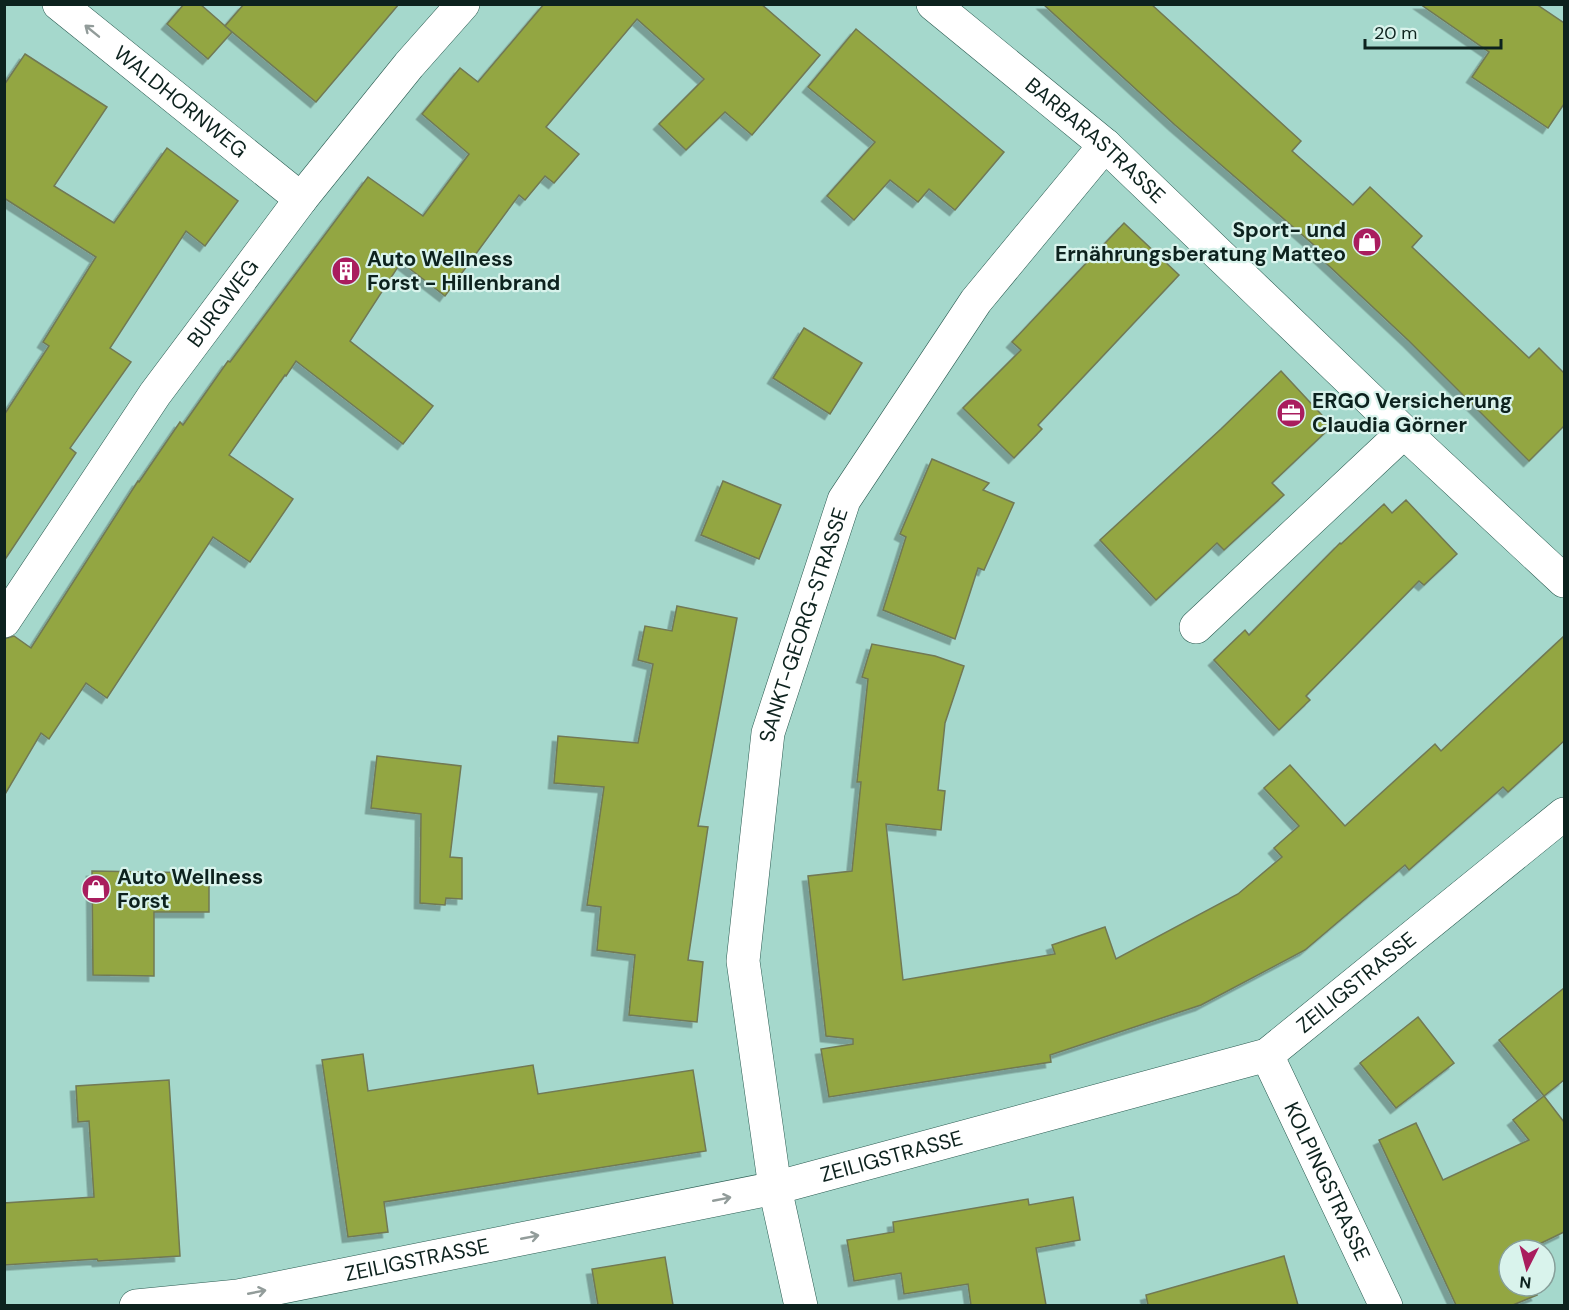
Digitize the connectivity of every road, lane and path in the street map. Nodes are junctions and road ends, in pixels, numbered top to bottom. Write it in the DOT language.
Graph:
graph roads {
  1 [pos="59,4"];
  2 [pos="463,4"];
  3 [pos="933,4"];
  4 [pos="1104,145"];
  5 [pos="301,199"];
  6 [pos="1404,432"];
  7 [pos="1564,581"];
  8 [pos="4,621"];
  9 [pos="1196,627"];
  10 [pos="1564,814"];
  11 [pos="1267,1056"];
  12 [pos="775,1188"];
  13 [pos="136,1305"];
  14 [pos="801,1305"];
  15 [pos="1386,1305"];
  5 -- 1 [label="street, WALDHORNWEG, one-way"];
  2 -- 5 [label="street, BURGWEG"];
  3 -- 4 [label="street, BARBARASTRASSE"];
  4 -- 6 [label="street, BARBARASTRASSE"];
  4 -- 12 [label="street, SANKT-GEORG-STRASSE"];
  5 -- 8 [label="street, BURGWEG"];
  6 -- 7 [label="street, BARBARASTRASSE"];
  6 -- 9 [label="street"];
  10 -- 11 [label="street, ZEILIGSTRASSE"];
  11 -- 12 [label="street, ZEILIGSTRASSE"];
  11 -- 15 [label="street, KOLPINGSTRASSE"];
  13 -- 12 [label="street, ZEILIGSTRASSE, one-way"];
  12 -- 14 [label="street, SANKT-GEORG-STRASSE"];
}
